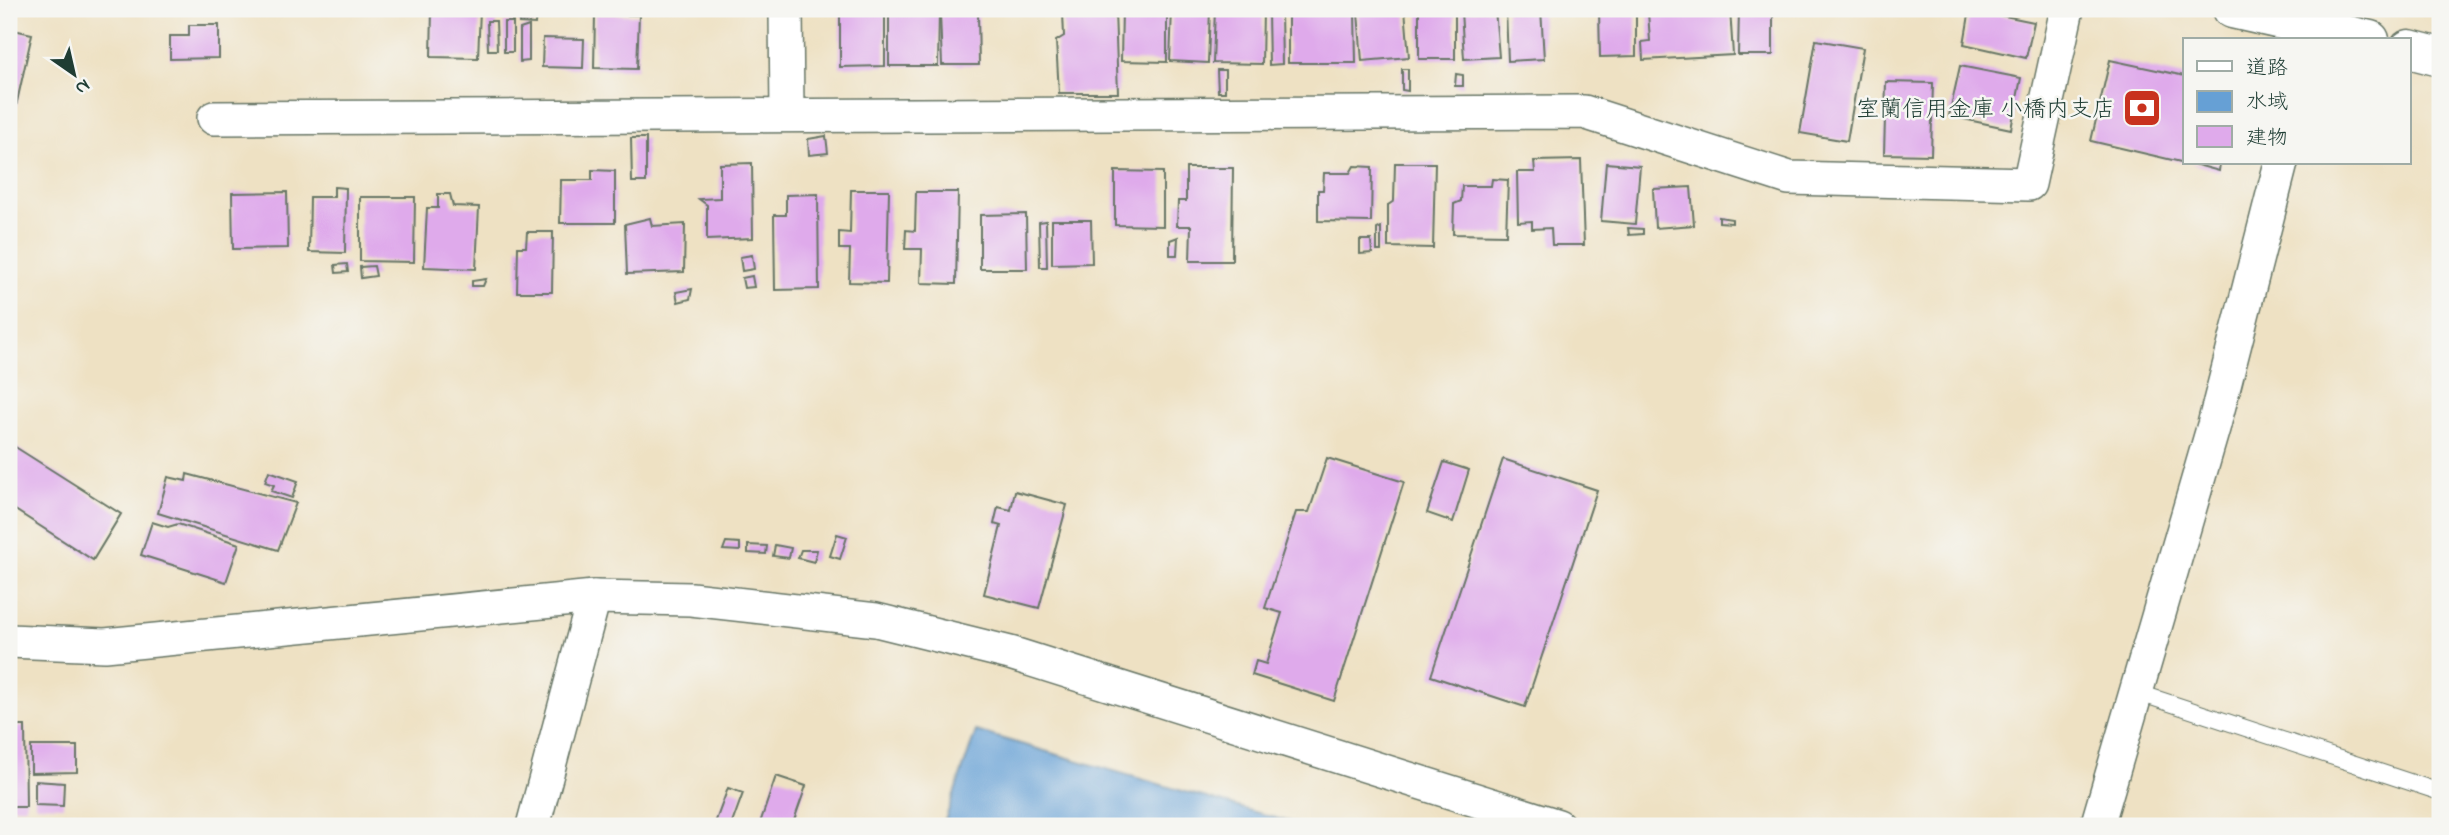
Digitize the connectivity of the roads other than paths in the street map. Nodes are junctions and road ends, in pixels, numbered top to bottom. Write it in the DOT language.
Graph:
graph roads {
  1 [pos="786,9"];
  2 [pos="2067,9"];
  3 [pos="2232,9"];
  4 [pos="2316,25"];
  5 [pos="2364,38"];
  6 [pos="2410,49"];
  7 [pos="2440,57"];
  8 [pos="787,115"];
  9 [pos="214,118"];
  10 [pos="2281,164"];
  11 [pos="594,597"];
  12 [pos="9,641"];
  13 [pos="2136,692"];
  14 [pos="2440,792"];
  15 [pos="533,826"];
  16 [pos="1558,826"];
  17 [pos="2097,826"];
  1 -- 8 [label="street"];
  2 -- 8 [label="street"];
  3 -- 4 [label="main road"];
  4 -- 5 [label="main road"];
  6 -- 7 [label="main road"];
  8 -- 9 [label="street"];
  10 -- 13 [label="street"];
  11 -- 12 [label="street"];
  11 -- 15 [label="street"];
  11 -- 16 [label="street"];
  13 -- 14 [label="lane"];
  13 -- 17 [label="street"];
}
